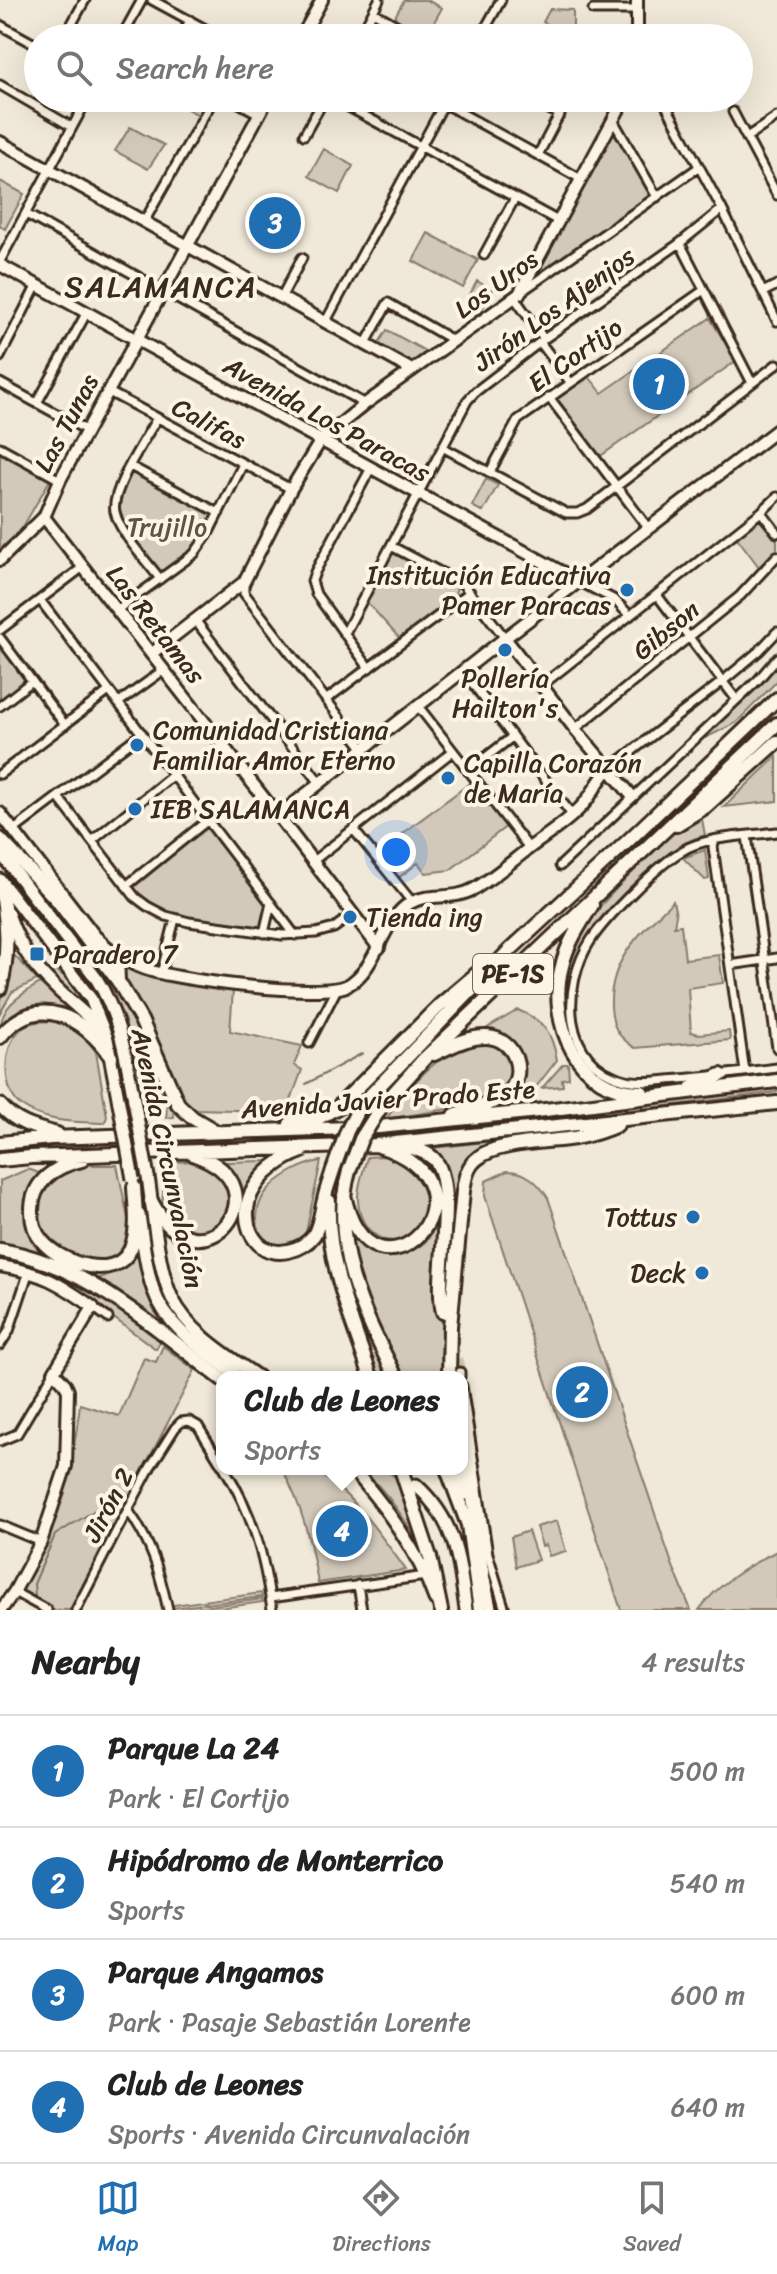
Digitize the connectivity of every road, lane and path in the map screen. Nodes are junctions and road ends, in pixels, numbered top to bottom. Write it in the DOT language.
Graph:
graph roads {
  1 [pos="85,0"];
  2 [pos="142,0"];
  3 [pos="152,0"];
  4 [pos="322,0"];
  5 [pos="379,0"];
  6 [pos="501,0"];
  7 [pos="637,5"];
  8 [pos="593,10"];
  9 [pos="373,12"];
  10 [pos="190,20"];
  11 [pos="72,24"];
  12 [pos="129,24"];
  13 [pos="188,24"];
  14 [pos="197,24"];
  15 [pos="309,24"];
  16 [pos="367,24"];
  17 [pos="394,24"];
  18 [pos="488,24"];
  19 [pos="0,25"];
  20 [pos="24,38"];
  21 [pos="0,85"];
  22 [pos="24,99"];
  23 [pos="46,112"];
  24 [pos="80,112"];
  25 [pos="206,112"];
  26 [pos="255,112"];
  27 [pos="317,112"];
  28 [pos="357,112"];
  29 [pos="440,112"];
  30 [pos="465,112"];
  31 [pos="555,112"];
  32 [pos="561,112"];
  33 [pos="617,112"];
  34 [pos="670,112"];
  35 [pos="733,112"];
  36 [pos="259,114"];
  37 [pos="560,115"];
  38 [pos="777,117"];
  39 [pos="613,120"];
  40 [pos="72,127"];
  41 [pos="304,135"];
  42 [pos="747,137"];
  43 [pos="0,142"];
  44 [pos="421,147"];
  45 [pos="538,155"];
  46 [pos="699,167"];
  47 [pos="50,170"];
  48 [pos="581,179"];
  49 [pos="777,195"];
  50 [pos="657,197"];
  51 [pos="515,198"];
  52 [pos="722,209"];
  53 [pos="26,214"];
  54 [pos="558,221"];
  55 [pos="144,222"];
  56 [pos="680,243"];
  57 [pos="188,247"];
  58 [pos="484,255"];
  59 [pos="302,258"];
  60 [pos="536,262"];
  61 [pos="0,263"];
  62 [pos="547,274"];
  63 [pos="37,285"];
  64 [pos="777,285"];
  65 [pos="704,290"];
  66 [pos="164,291"];
  67 [pos="763,292"];
  68 [pos="516,295"];
  69 [pos="282,296"];
  70 [pos="87,312"];
  71 [pos="326,321"];
  72 [pos="777,321"];
  73 [pos="0,332"];
  74 [pos="10,338"];
  75 [pos="137,340"];
  76 [pos="542,340"];
  77 [pos="454,341"];
  78 [pos="366,343"];
  79 [pos="0,357"];
  80 [pos="777,364"];
  81 [pos="412,370"];
  82 [pos="570,382"];
  83 [pos="0,383"];
  84 [pos="752,383"];
  85 [pos="107,391"];
  86 [pos="549,397"];
  87 [pos="37,403"];
  88 [pos="365,404"];
  89 [pos="157,418"];
  90 [pos="86,430"];
  91 [pos="777,430"];
  92 [pos="321,440"];
  93 [pos="0,447"];
  94 [pos="444,448"];
  95 [pos="243,464"];
  96 [pos="130,466"];
  97 [pos="371,468"];
  98 [pos="490,472"];
  99 [pos="60,480"];
  100 [pos="617,486"];
  101 [pos="291,489"];
  102 [pos="419,494"];
  103 [pos="777,497"];
  104 [pos="761,512"];
  105 [pos="219,513"];
  106 [pos="44,517"];
  107 [pos="649,529"];
  108 [pos="777,533"];
  109 [pos="391,546"];
  110 [pos="777,556"];
  111 [pos="0,560"];
  112 [pos="83,567"];
  113 [pos="160,579"];
  114 [pos="244,582"];
  115 [pos="580,582"];
  116 [pos="470,592"];
  117 [pos="657,595"];
  118 [pos="40,600"];
  119 [pos="117,610"];
  120 [pos="630,616"];
  121 [pos="195,620"];
  122 [pos="0,630"];
  123 [pos="777,632"];
  124 [pos="345,633"];
  125 [pos="691,637"];
  126 [pos="0,638"];
  127 [pos="505,638"];
  128 [pos="151,654"];
  129 [pos="777,658"];
  130 [pos="369,668"];
  131 [pos="164,670"];
  132 [pos="463,671"];
  133 [pos="32,681"];
  134 [pos="723,681"];
  135 [pos="541,686"];
  136 [pos="109,691"];
  137 [pos="327,699"];
  138 [pos="736,699"];
  139 [pos="777,699"];
  140 [pos="118,703"];
  141 [pos="0,706"];
  142 [pos="418,706"];
  143 [pos="777,724"];
  144 [pos="65,725"];
  145 [pos="575,729"];
  146 [pos="142,733"];
  147 [pos="512,737"];
  148 [pos="777,742"];
  149 [pos="364,749"];
  150 [pos="453,751"];
  151 [pos="609,769"];
  152 [pos="468,771"];
  153 [pos="0,774"];
  154 [pos="173,775"];
  155 [pos="320,783"];
  156 [pos="632,796"];
  157 [pos="58,797"];
  158 [pos="0,813"];
  159 [pos="572,815"];
  160 [pos="278,816"];
  161 [pos="208,820"];
  162 [pos="353,829"];
  163 [pos="14,830"];
  164 [pos="663,832"];
  165 [pos="777,832"];
  166 [pos="747,836"];
  167 [pos="0,839"];
  168 [pos="93,840"];
  169 [pos="715,840"];
  170 [pos="529,848"];
  171 [pos="0,852"];
  172 [pos="313,861"];
  173 [pos="560,866"];
  174 [pos="48,874"];
  175 [pos="0,881"];
  176 [pos="126,886"];
  177 [pos="602,889"];
  178 [pos="57,900"];
  179 [pos="412,902"];
  180 [pos="271,903"];
  181 [pos="5,906"];
  182 [pos="353,914"];
  183 [pos="175,919"];
  184 [pos="264,933"];
  185 [pos="295,935"];
  186 [pos="379,948"];
  187 [pos="510,950"];
  188 [pos="117,955"];
  189 [pos="777,958"];
  190 [pos="765,960"];
  191 [pos="730,965"];
  192 [pos="161,974"];
  193 [pos="118,981"];
  194 [pos="0,988"];
  195 [pos="337,989"];
  196 [pos="775,1014"];
  197 [pos="0,1037"];
  198 [pos="107,1039"];
  199 [pos="309,1043"];
  200 [pos="777,1048"];
  201 [pos="111,1057"];
  202 [pos="424,1059"];
  203 [pos="777,1068"];
  204 [pos="745,1072"];
  205 [pos="721,1075"];
  206 [pos="777,1081"];
  207 [pos="679,1094"];
  208 [pos="777,1103"];
  209 [pos="0,1105"];
  210 [pos="632,1119"];
  211 [pos="435,1122"];
  212 [pos="261,1131"];
  213 [pos="218,1133"];
  214 [pos="68,1137"];
  215 [pos="2,1143"];
  216 [pos="400,1144"];
  217 [pos="376,1145"];
  218 [pos="311,1149"];
  219 [pos="184,1152"];
  220 [pos="106,1154"];
  221 [pos="0,1160"];
  222 [pos="333,1170"];
  223 [pos="134,1183"];
  224 [pos="344,1195"];
  225 [pos="151,1201"];
  226 [pos="0,1250"];
  227 [pos="0,1266"];
  228 [pos="29,1271"];
  229 [pos="93,1307"];
  230 [pos="443,1312"];
  231 [pos="108,1318"];
  232 [pos="0,1345"];
  233 [pos="230,1371"];
  234 [pos="250,1371"];
  235 [pos="369,1371"];
  236 [pos="393,1371"];
  237 [pos="456,1371"];
  238 [pos="54,1372"];
  239 [pos="216,1375"];
  240 [pos="468,1425"];
  241 [pos="0,1441"];
  242 [pos="216,1456"];
  243 [pos="468,1472"];
  244 [pos="227,1475"];
  245 [pos="355,1475"];
  246 [pos="403,1475"];
  247 [pos="449,1475"];
  248 [pos="461,1475"];
  249 [pos="416,1485"];
  250 [pos="128,1510"];
  251 [pos="0,1525"];
  252 [pos="468,1525"];
  253 [pos="142,1531"];
  254 [pos="115,1534"];
  255 [pos="41,1542"];
  256 [pos="426,1576"];
  257 [pos="358,1585"];
  258 [pos="14,1592"];
  259 [pos="270,1598"];
  260 [pos="1,1610"];
  261 [pos="47,1610"];
  262 [pos="76,1610"];
  263 [pos="168,1610"];
  264 [pos="272,1610"];
  265 [pos="362,1610"];
  266 [pos="440,1610"];
  267 [pos="466,1610"];
  268 [pos="480,1610"];
  269 [pos="491,1610"];
  270 [pos="505,1610"];
  1 -- 11 [label="street"];
  2 -- 12 [label="street"];
  3 -- 10 [label="street"];
  4 -- 15 [label="street"];
  5 -- 9 [label="street"];
  6 -- 18 [label="street"];
  7 -- 8 [label="street"];
  9 -- 16 [label="street"];
  9 -- 17 [label="street"];
  10 -- 13 [label="street"];
  10 -- 14 [label="street"];
  19 -- 20 [label="street"];
  21 -- 22 [label="street"];
  23 -- 40 [label="street"];
  24 -- 40 [label="street"];
  25 -- 55 [label="street"];
  26 -- 36 [label="street"];
  27 -- 41 [label="street"];
  28 -- 44 [label="street"];
  29 -- 44 [label="street"];
  30 -- 45 [label="street"];
  31 -- 37 [label="street"];
  32 -- 37 [label="street"];
  33 -- 39 [label="street"];
  34 -- 46 [label="street"];
  35 -- 42 [label="street"];
  36 -- 57 [label="street, Las Tunas"];
  37 -- 45 [label="street"];
  38 -- 42 [label="street"];
  39 -- 48 [label="street"];
  39 -- 50 [label="street"];
  40 -- 47 [label="street"];
  42 -- 49 [label="street"];
  43 -- 47 [label="street"];
  44 -- 51 [label="street"];
  44 -- 71 [label="street"];
  45 -- 48 [label="street"];
  46 -- 50 [label="street, Los Uros"];
  46 -- 52 [label="street"];
  47 -- 53 [label="street"];
  47 -- 55 [label="street"];
  48 -- 54 [label="street"];
  50 -- 62 [label="street, Los Uros"];
  51 -- 54 [label="street"];
  51 -- 58 [label="street"];
  52 -- 56 [label="street, Jirón Los Ajenjos"];
  52 -- 67 [label="street"];
  53 -- 61 [label="street"];
  53 -- 66 [label="street"];
  54 -- 60 [label="street"];
  55 -- 57 [label="street"];
  56 -- 65 [label="street"];
  56 -- 76 [label="street, Jirón Los Ajenjos"];
  57 -- 66 [label="street, Las Tunas"];
  57 -- 69 [label="street"];
  59 -- 69 [label="street"];
  60 -- 62 [label="street"];
  60 -- 68 [label="street"];
  61 -- 63 [label="street, Avenida Los Paracas"];
  62 -- 68 [label="street, Los Uros"];
  63 -- 70 [label="street, Avenida Los Paracas"];
  63 -- 74 [label="street"];
  64 -- 67 [label="street"];
  65 -- 82 [label="street, El Cortijo"];
  65 -- 84 [label="street"];
  66 -- 75 [label="street, Las Tunas"];
  66 -- 88 [label="street"];
  67 -- 72 [label="street"];
  68 -- 76 [label="street"];
  68 -- 77 [label="street, Los Uros"];
  69 -- 71 [label="street"];
  70 -- 75 [label="street, Avenida Los Paracas"];
  70 -- 87 [label="street"];
  71 -- 78 [label="street"];
  73 -- 74 [label="street"];
  74 -- 79 [label="street"];
  75 -- 85 [label="street, Las Tunas"];
  75 -- 92 [label="street, Avenida Los Paracas"];
  76 -- 82 [label="street"];
  76 -- 94 [label="street, Jirón Los Ajenjos"];
  77 -- 78 [label="street"];
  77 -- 81 [label="street, Los Uros"];
  78 -- 81 [label="street"];
  80 -- 84 [label="street"];
  81 -- 88 [label="street, Los Uros"];
  82 -- 86 [label="street, El Cortijo"];
  83 -- 87 [label="street"];
  84 -- 100 [label="street"];
  85 -- 89 [label="street, Califas"];
  85 -- 90 [label="street, Las Tunas"];
  86 -- 98 [label="street, El Cortijo"];
  86 -- 100 [label="street"];
  87 -- 90 [label="street"];
  88 -- 92 [label="street, Los Uros"];
  89 -- 95 [label="street, Califas"];
  89 -- 96 [label="street"];
  90 -- 99 [label="street, Las Tunas"];
  91 -- 107 [label="street"];
  92 -- 97 [label="street, Avenida Los Paracas"];
  92 -- 101 [label="street, Los Uros"];
  93 -- 99 [label="street"];
  94 -- 98 [label="street"];
  94 -- 102 [label="street, Jirón Los Ajenjos"];
  95 -- 101 [label="street, Califas"];
  95 -- 105 [label="street"];
  96 -- 105 [label="street"];
  96 -- 113 [label="street"];
  97 -- 102 [label="street, Avenida Los Paracas"];
  97 -- 124 [label="street"];
  98 -- 100 [label="street"];
  99 -- 106 [label="street, Las Tunas"];
  100 -- 107 [label="street"];
  101 -- 114 [label="street, Los Uros"];
  102 -- 109 [label="street, Jirón Los Ajenjos"];
  102 -- 115 [label="street, Avenida Los Paracas"];
  103 -- 104 [label="street"];
  104 -- 108 [label="street"];
  104 -- 117 [label="street"];
  105 -- 113 [label="street"];
  106 -- 111 [label="street, Las Tunas"];
  106 -- 112 [label="street, Las Retamas"];
  107 -- 115 [label="street"];
  109 -- 116 [label="street"];
  109 -- 124 [label="street, Jirón Los Ajenjos"];
  110 -- 125 [label="street, Gibson"];
  112 -- 118 [label="street"];
  112 -- 119 [label="street, Las Retamas"];
  113 -- 119 [label="street"];
  114 -- 121 [label="street"];
  114 -- 137 [label="street"];
  115 -- 120 [label="street, Avenida Los Paracas"];
  115 -- 127 [label="street"];
  116 -- 127 [label="street"];
  116 -- 130 [label="street"];
  117 -- 120 [label="street"];
  117 -- 125 [label="street"];
  118 -- 122 [label="street"];
  118 -- 136 [label="street"];
  119 -- 128 [label="street, Las Retamas"];
  120 -- 135 [label="street"];
  121 -- 128 [label="street"];
  121 -- 155 [label="street"];
  123 -- 134 [label="street"];
  124 -- 130 [label="street"];
  125 -- 134 [label="street"];
  125 -- 145 [label="street, Gibson"];
  126 -- 133 [label="street"];
  127 -- 132 [label="street"];
  127 -- 135 [label="street"];
  128 -- 131 [label="street, Las Retamas"];
  129 -- 138 [label="street"];
  130 -- 137 [label="street"];
  131 -- 140 [label="street"];
  131 -- 160 [label="street, Las Retamas"];
  132 -- 142 [label="street"];
  132 -- 147 [label="street"];
  133 -- 141 [label="street"];
  133 -- 144 [label="street"];
  134 -- 138 [label="street"];
  134 -- 151 [label="street"];
  135 -- 145 [label="street"];
  136 -- 140 [label="street"];
  136 -- 144 [label="street"];
  137 -- 149 [label="street"];
  138 -- 156 [label="street"];
  139 -- 187 [label="highway, PE-1S"];
  140 -- 146 [label="street"];
  142 -- 149 [label="street"];
  142 -- 150 [label="street"];
  143 -- 164 [label="highway, PE-1S"];
  144 -- 153 [label="street"];
  145 -- 151 [label="street"];
  146 -- 154 [label="street"];
  146 -- 157 [label="street"];
  147 -- 152 [label="street"];
  147 -- 159 [label="street"];
  148 -- 164 [label="highway"];
  149 -- 155 [label="street"];
  150 -- 152 [label="street"];
  150 -- 162 [label="street"];
  151 -- 156 [label="street"];
  151 -- 159 [label="street"];
  152 -- 170 [label="street"];
  154 -- 161 [label="street"];
  154 -- 168 [label="street"];
  155 -- 160 [label="street"];
  156 -- 173 [label="street"];
  157 -- 163 [label="street"];
  157 -- 168 [label="street"];
  158 -- 163 [label="street"];
  159 -- 170 [label="street"];
  160 -- 172 [label="street, Las Retamas"];
  161 -- 176 [label="street"];
  161 -- 180 [label="street"];
  162 -- 172 [label="street"];
  162 -- 179 [label="street"];
  163 -- 174 [label="street"];
  164 -- 177 [label="highway, PE-1S"];
  165 -- 166 [label="street"];
  166 -- 169 [label="street"];
  166 -- 190 [label="street"];
  167 -- 178 [label="highway"];
  168 -- 176 [label="street"];
  169 -- 191 [label="street"];
  169 -- 205 [label="street"];
  170 -- 179 [label="street"];
  171 -- 225 [label="main road, Avenida Circunvalación, bridge"];
  172 -- 182 [label="street, Las Retamas"];
  174 -- 178 [label="highway"];
  174 -- 188 [label="street"];
  175 -- 181 [label="highway"];
  175 -- 198 [label="main road, Avenida Circunvalación"];
  176 -- 183 [label="street"];
  177 -- 202 [label="highway, PE-1S"];
  177 -- 207 [label="highway"];
  178 -- 193 [label="highway"];
  179 -- 186 [label="street"];
  180 -- 184 [label="street"];
  180 -- 185 [label="street"];
  181 -- 194 [label="highway"];
  181 -- 198 [label="main road"];
  182 -- 185 [label="street"];
  182 -- 186 [label="street, Las Retamas"];
  183 -- 184 [label="street"];
  183 -- 192 [label="street"];
  184 -- 185 [label="street"];
  186 -- 195 [label="street"];
  187 -- 212 [label="highway"];
  187 -- 222 [label="highway, PE-1S, bridge"];
  188 -- 192 [label="street"];
  188 -- 193 [label="highway"];
  189 -- 190 [label="street"];
  190 -- 191 [label="street"];
  190 -- 196 [label="street"];
  191 -- 204 [label="street"];
  192 -- 195 [label="street"];
  193 -- 213 [label="highway"];
  195 -- 199 [label="street"];
  196 -- 200 [label="street"];
  197 -- 201 [label="highway"];
  198 -- 201 [label="main road, Avenida Circunvalación"];
  201 -- 223 [label="main road, Avenida Circunvalación, bridge"];
  202 -- 211 [label="highway"];
  202 -- 224 [label="highway, PE-1S, bridge"];
  203 -- 204 [label="street"];
  204 -- 205 [label="street"];
  205 -- 207 [label="highway"];
  206 -- 207 [label="highway, Avenida Javier Prado Este"];
  207 -- 211 [label="highway, Avenida Javier Prado Este"];
  208 -- 210 [label="highway, Avenida Javier Prado Este"];
  209 -- 214 [label="highway"];
  210 -- 216 [label="highway, Avenida Javier Prado Este"];
  210 -- 237 [label="highway"];
  211 -- 212 [label="highway, Avenida Javier Prado Este"];
  212 -- 213 [label="highway, Avenida Javier Prado Este"];
  213 -- 214 [label="highway, Avenida Javier Prado Este"];
  214 -- 215 [label="highway, Avenida Javier Prado Este"];
  216 -- 217 [label="highway, Avenida Javier Prado Este"];
  216 -- 230 [label="highway"];
  217 -- 218 [label="highway, Avenida Javier Prado Este"];
  217 -- 224 [label="highway"];
  218 -- 219 [label="highway, Avenida Javier Prado Este"];
  218 -- 222 [label="highway"];
  219 -- 220 [label="highway, Avenida Javier Prado Este"];
  219 -- 225 [label="highway"];
  220 -- 221 [label="highway, Avenida Javier Prado Este"];
  220 -- 223 [label="highway"];
  222 -- 235 [label="highway, PE-1S"];
  223 -- 233 [label="main road, Avenida Circunvalación"];
  224 -- 236 [label="highway, PE-1S"];
  225 -- 234 [label="main road, Avenida Circunvalación"];
  226 -- 239 [label="highway"];
  227 -- 228 [label="street"];
  228 -- 229 [label="street"];
  228 -- 232 [label="street"];
  229 -- 231 [label="street"];
  229 -- 238 [label="street"];
  238 -- 241 [label="street"];
  238 -- 255 [label="street"];
  240 -- 270 [label="street"];
  242 -- 250 [label="street, Jirón 2"];
  243 -- 269 [label="street"];
  244 -- 259 [label="street"];
  245 -- 256 [label="main road"];
  246 -- 266 [label="highway"];
  247 -- 252 [label="highway"];
  248 -- 252 [label="highway"];
  249 -- 267 [label="main road"];
  250 -- 253 [label="street"];
  250 -- 254 [label="street, Jirón 2"];
  251 -- 255 [label="street"];
  252 -- 268 [label="highway"];
  253 -- 254 [label="street"];
  253 -- 263 [label="street"];
  254 -- 262 [label="street, Jirón 2"];
  255 -- 258 [label="street"];
  256 -- 257 [label="street"];
  256 -- 266 [label="main road"];
  257 -- 259 [label="street"];
  257 -- 265 [label="street"];
  258 -- 260 [label="street"];
  258 -- 261 [label="street"];
  259 -- 264 [label="street"];
}
